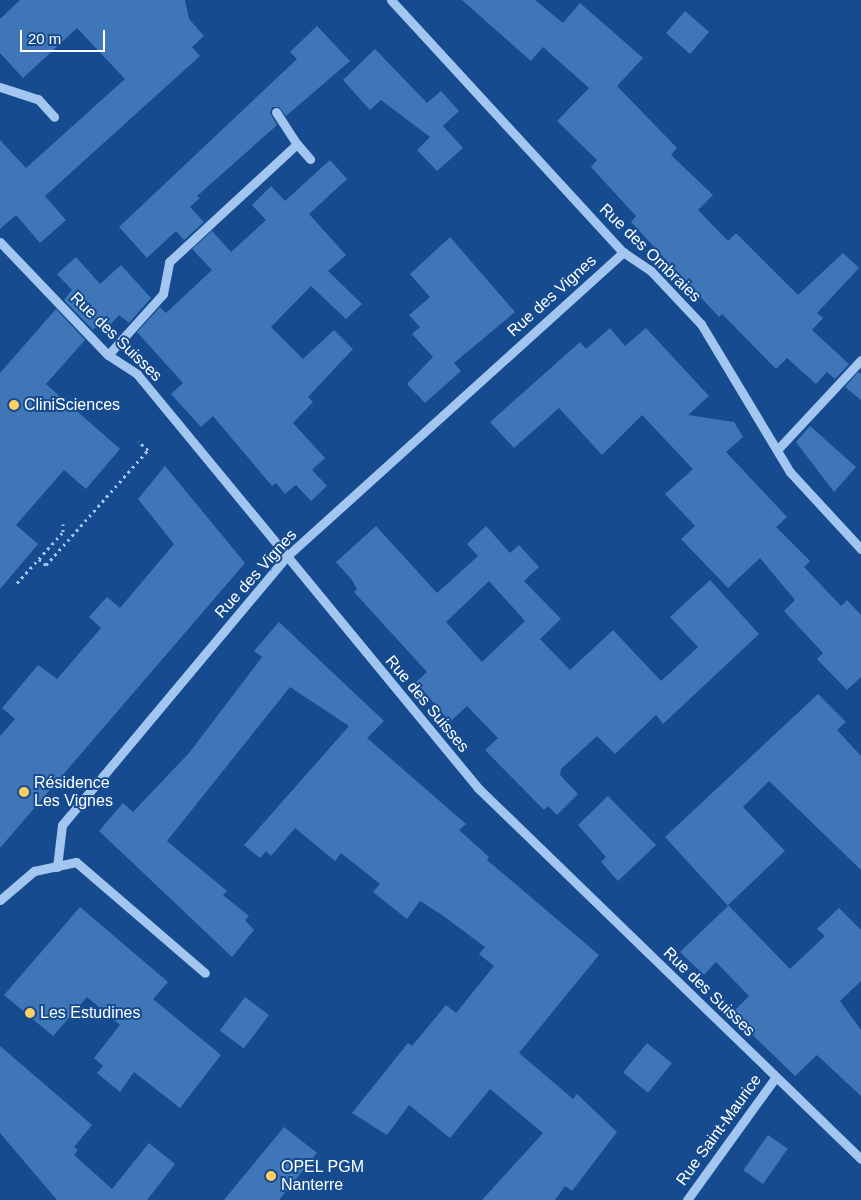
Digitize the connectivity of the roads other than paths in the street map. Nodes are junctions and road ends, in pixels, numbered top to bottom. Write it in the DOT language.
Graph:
graph roads {
  1 [pos="391,0"];
  2 [pos="0,87"];
  3 [pos="276,112"];
  4 [pos="54,117"];
  5 [pos="297,144"];
  6 [pos="310,160"];
  7 [pos="0,242"];
  8 [pos="623,252"];
  9 [pos="108,355"];
  10 [pos="861,360"];
  11 [pos="776,450"];
  12 [pos="861,549"];
  13 [pos="286,557"];
  14 [pos="57,867"];
  15 [pos="0,900"];
  16 [pos="205,973"];
  17 [pos="775,1078"];
  18 [pos="861,1159"];
  19 [pos="687,1200"];
  1 -- 8 [label="street, Rue des Ombraies"];
  2 -- 4 [label="street"];
  3 -- 5 [label="street"];
  5 -- 6 [label="street"];
  5 -- 9 [label="street"];
  7 -- 9 [label="street, Rue des Suisses"];
  8 -- 11 [label="street, Rue des Ombraies"];
  8 -- 13 [label="street, Rue des Vignes"];
  9 -- 13 [label="street, Rue des Suisses"];
  10 -- 11 [label="street"];
  11 -- 12 [label="street, Rue des Ombraies"];
  13 -- 14 [label="street, Rue des Vignes"];
  13 -- 17 [label="street, Rue des Suisses"];
  14 -- 15 [label="street"];
  14 -- 16 [label="street"];
  17 -- 18 [label="street, Rue des Suisses"];
  17 -- 19 [label="street, Rue Saint-Maurice"];
}
